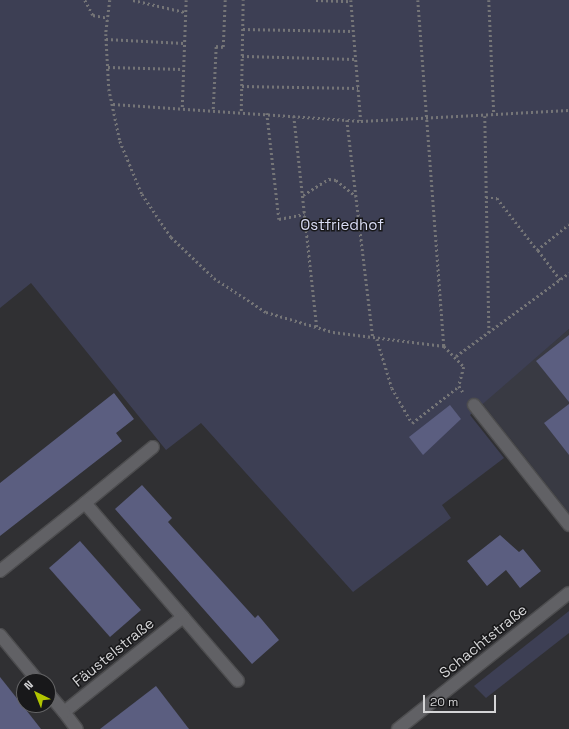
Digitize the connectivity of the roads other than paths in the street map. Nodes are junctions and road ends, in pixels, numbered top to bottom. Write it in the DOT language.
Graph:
graph roads {
  1 [pos="474,405"];
  2 [pos="154,447"];
  3 [pos="85,503"];
  4 [pos="569,526"];
  5 [pos="0,571"];
  6 [pos="569,593"];
  7 [pos="182,617"];
  8 [pos="0,636"];
  9 [pos="31,673"];
  10 [pos="238,681"];
  11 [pos="56,702"];
  12 [pos="64,712"];
  13 [pos="77,729"];
  14 [pos="398,729"];
  1 -- 4 [label="street"];
  2 -- 3 [label="street"];
  3 -- 5 [label="street"];
  3 -- 7 [label="street"];
  6 -- 14 [label="street, Schachtstraße"];
  7 -- 10 [label="street"];
  7 -- 12 [label="street, Fäustelstraße"];
  8 -- 9 [label="street"];
  11 -- 12 [label="street"];
  12 -- 13 [label="street"];
}
